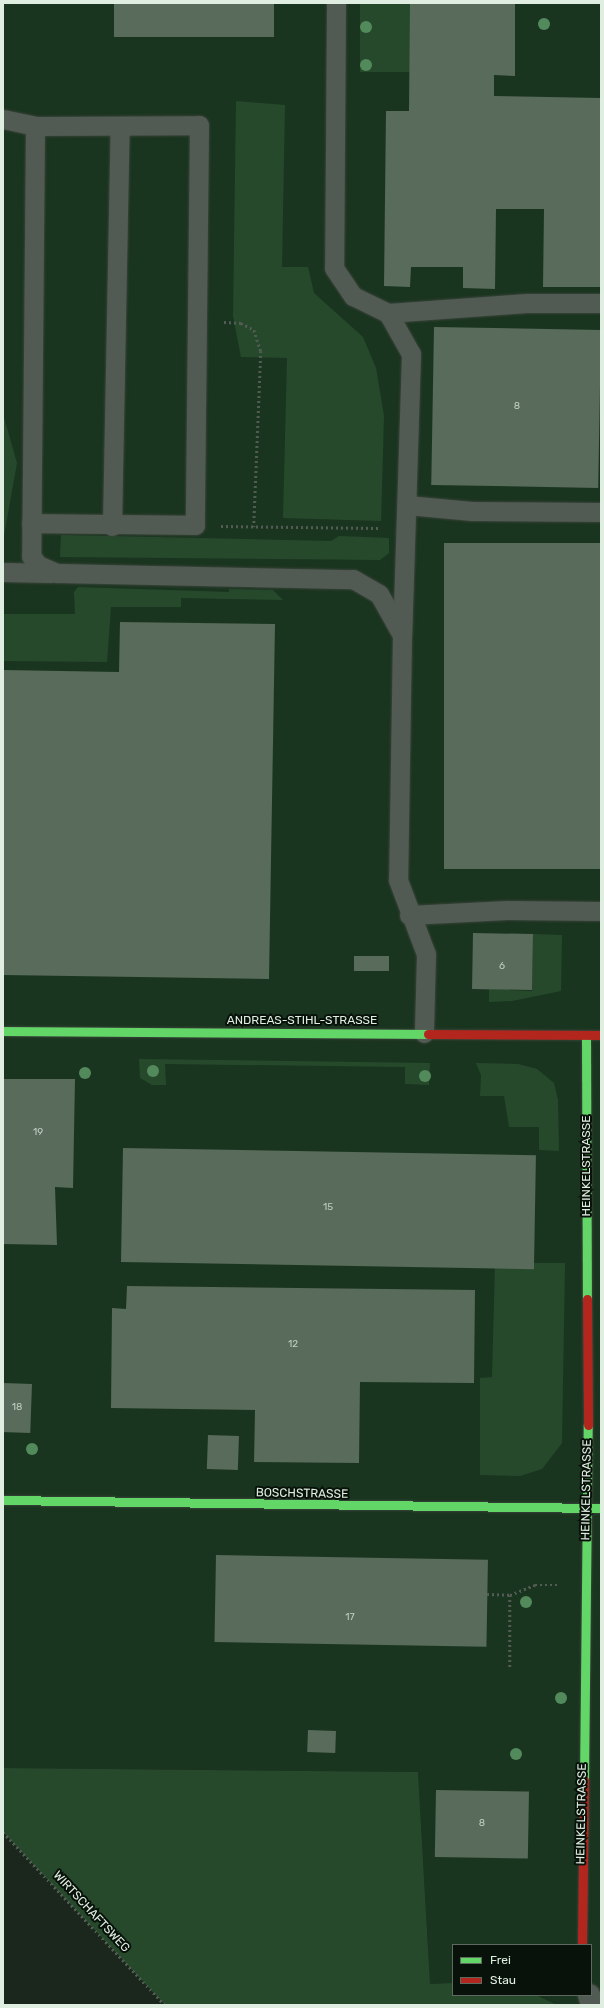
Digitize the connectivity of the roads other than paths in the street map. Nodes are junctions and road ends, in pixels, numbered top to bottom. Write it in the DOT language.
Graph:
graph roads {
  1 [pos="336,3"];
  2 [pos="3,119"];
  3 [pos="35,126"];
  4 [pos="120,126"];
  5 [pos="601,303"];
  6 [pos="388,313"];
  7 [pos="408,505"];
  8 [pos="601,512"];
  9 [pos="31,523"];
  10 [pos="112,526"];
  11 [pos="3,572"];
  12 [pos="57,573"];
  13 [pos="402,634"];
  14 [pos="601,911"];
  15 [pos="409,915"];
  16 [pos="3,1031"];
  17 [pos="424,1033"];
  18 [pos="586,1035"];
  19 [pos="601,1035"];
  20 [pos="3,1500"];
  21 [pos="588,1508"];
  22 [pos="601,1508"];
  23 [pos="582,1944"];
  1 -- 6 [label="lane"];
  2 -- 3 [label="lane"];
  3 -- 4 [label="lane"];
  3 -- 9 [label="lane"];
  4 -- 10 [label="lane"];
  4 -- 10 [label="lane"];
  5 -- 6 [label="lane"];
  6 -- 7 [label="lane"];
  7 -- 8 [label="lane"];
  7 -- 13 [label="lane"];
  9 -- 10 [label="lane"];
  9 -- 12 [label="lane"];
  11 -- 12 [label="lane"];
  12 -- 13 [label="lane"];
  13 -- 15 [label="lane"];
  14 -- 15 [label="lane"];
  15 -- 17 [label="lane"];
  16 -- 17 [label="street, ANDREAS-STIHL-STRASSE"];
  17 -- 18 [label="street, ANDREAS-STIHL-STRASSE"];
  18 -- 19 [label="street, ANDREAS-STIHL-STRASSE"];
  18 -- 21 [label="street, HEINKELSTRASSE"];
  20 -- 21 [label="street, BOSCHSTRASSE"];
  21 -- 22 [label="street, BOSCHSTRASSE"];
  21 -- 23 [label="street, HEINKELSTRASSE"];
}
